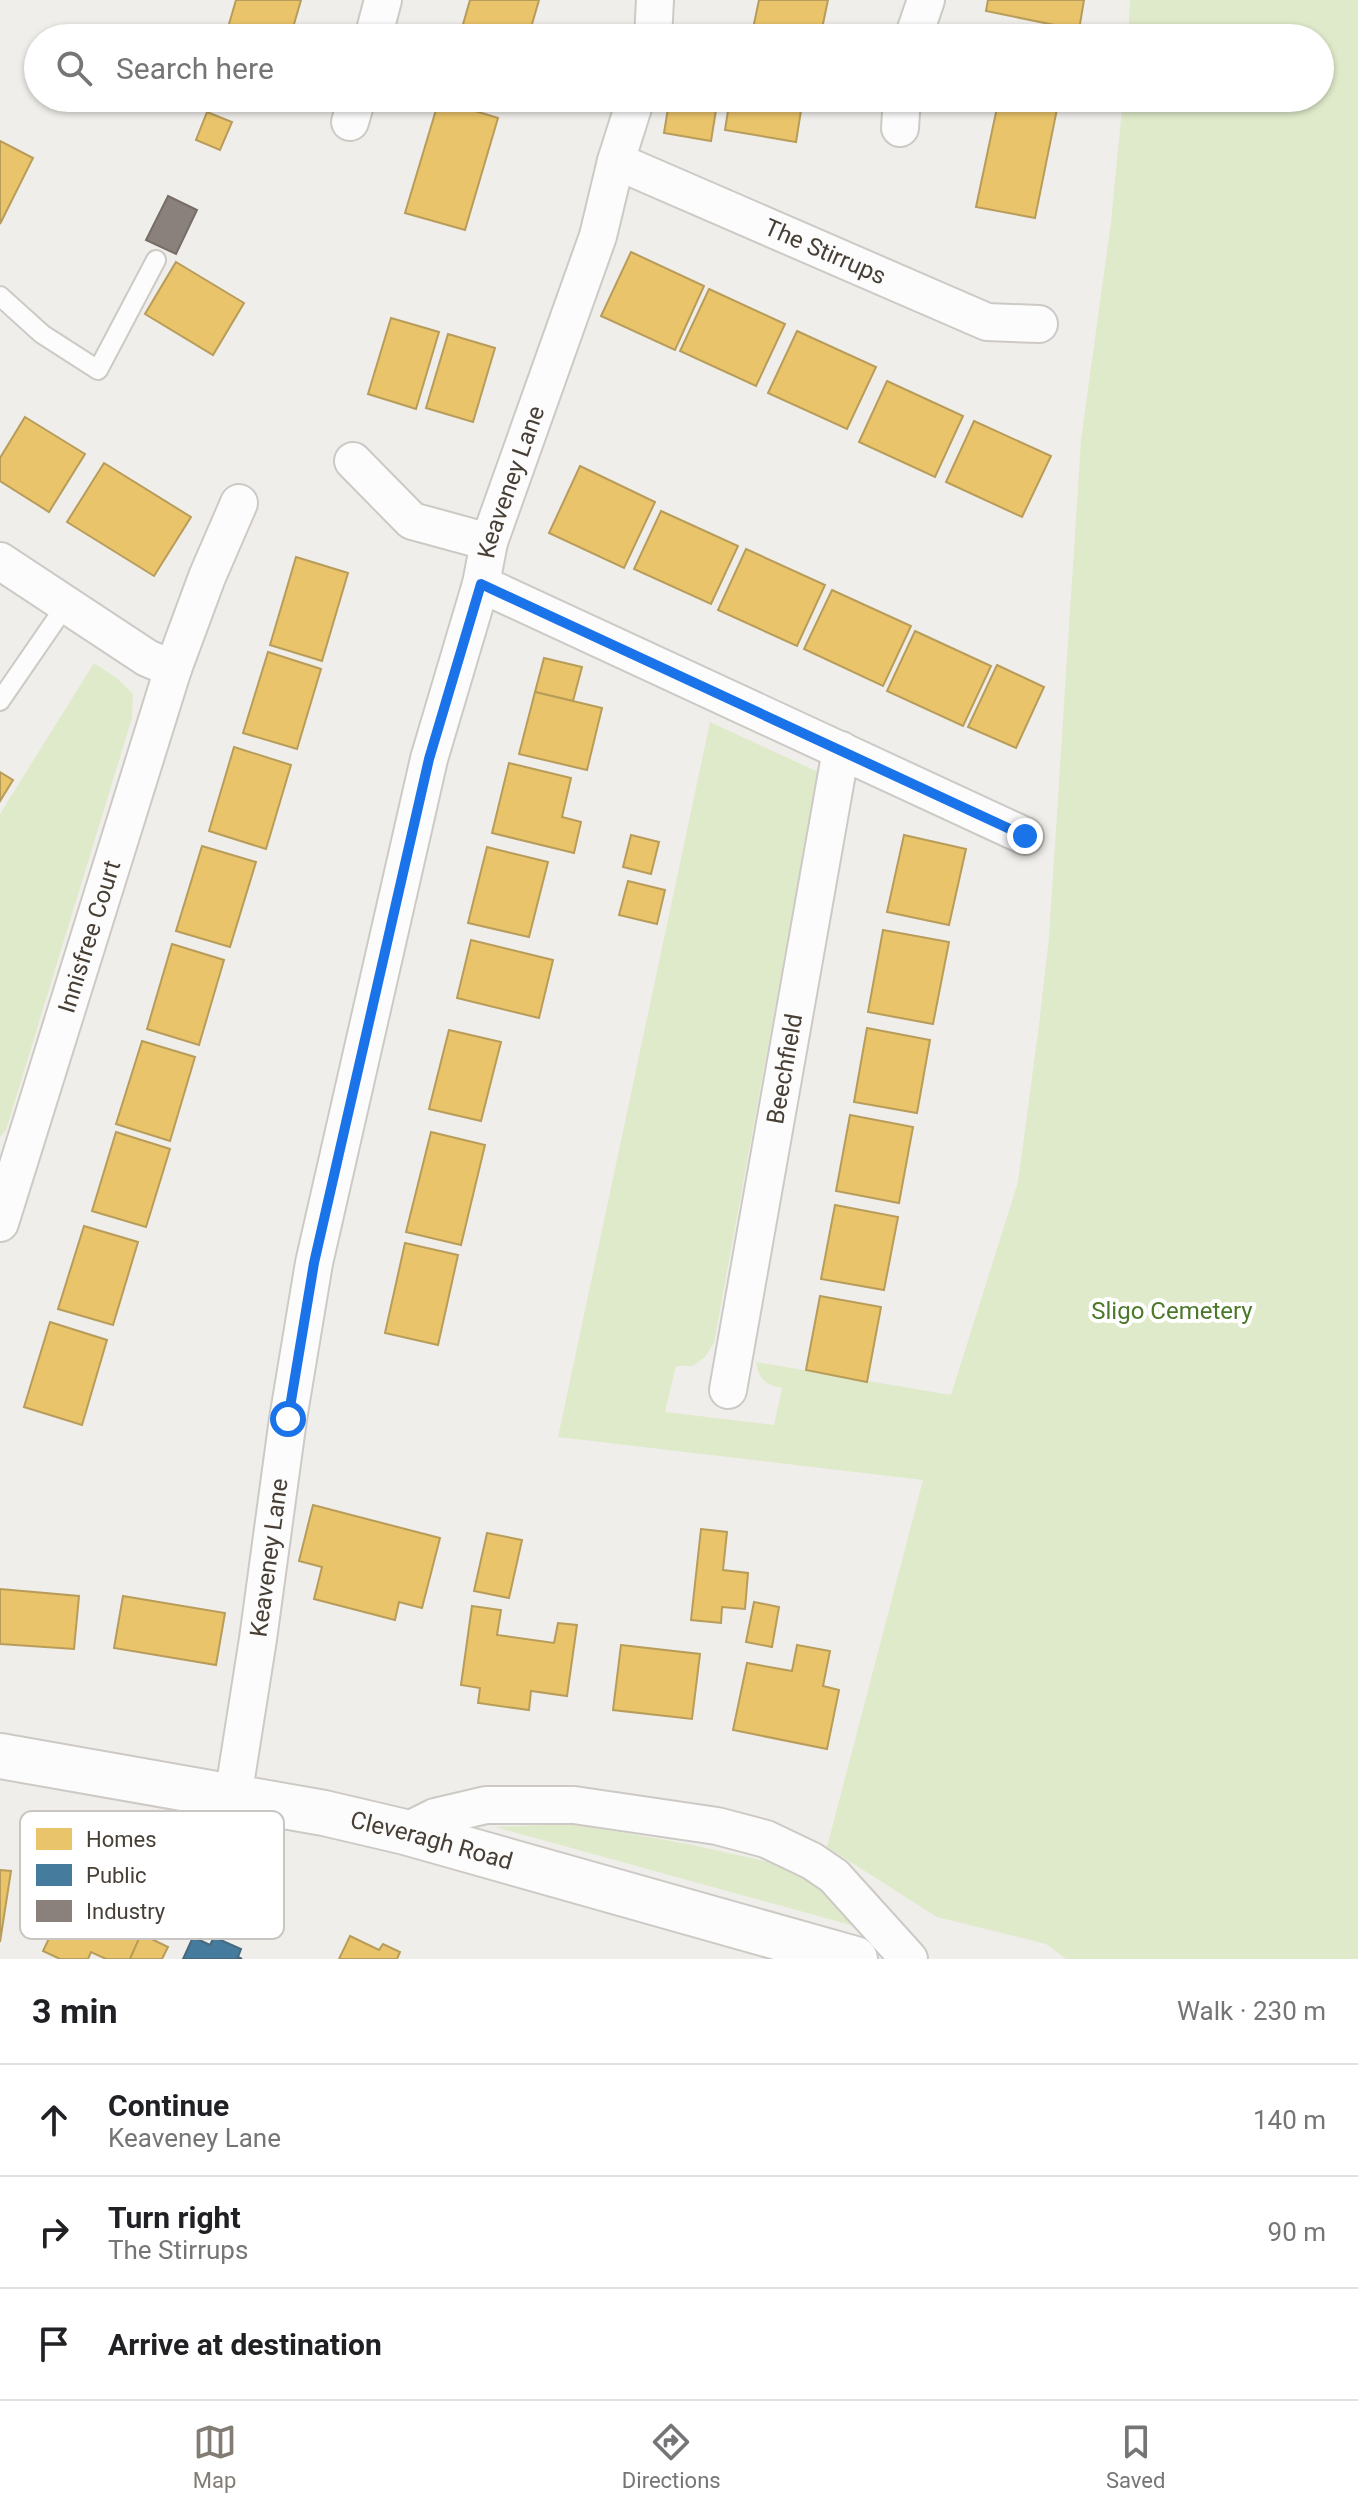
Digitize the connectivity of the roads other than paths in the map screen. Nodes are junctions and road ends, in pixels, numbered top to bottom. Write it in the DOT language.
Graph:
graph roads {
  1 [pos="383,0"];
  2 [pos="655,0"];
  3 [pos="926,0"];
  4 [pos="377,24"];
  5 [pos="654,24"];
  6 [pos="918,24"];
  7 [pos="632,112"];
  8 [pos="616,161"];
  9 [pos="156,260"];
  10 [pos="0,296"];
  11 [pos="1039,324"];
  12 [pos="353,461"];
  13 [pos="239,503"];
  14 [pos="489,542"];
  15 [pos="0,561"];
  16 [pos="481,584"];
  17 [pos="66,605"];
  18 [pos="173,669"];
  19 [pos="0,701"];
  20 [pos="841,750"];
  21 [pos="1025,836"];
  22 [pos="2,1209"];
  23 [pos="728,1390"];
  24 [pos="0,1756"];
  25 [pos="233,1797"];
  26 [pos="405,1832"];
  27 [pos="830,1956"];
  28 [pos="909,1959"];
  1 -- 4 [label="street"];
  2 -- 5 [label="street"];
  3 -- 6 [label="street"];
  7 -- 8 [label="street, Keaveney Lane"];
  8 -- 11 [label="street, The Stirrups"];
  8 -- 14 [label="street, Keaveney Lane"];
  9 -- 10 [label="lane"];
  12 -- 14 [label="street"];
  13 -- 18 [label="street, Innisfree Court"];
  14 -- 16 [label="street, Keaveney Lane"];
  15 -- 17 [label="street"];
  16 -- 20 [label="street"];
  16 -- 25 [label="street, Keaveney Lane"];
  17 -- 18 [label="street"];
  17 -- 19 [label="lane"];
  18 -- 22 [label="street, Innisfree Court"];
  20 -- 21 [label="street"];
  20 -- 23 [label="street, Beechfield"];
  24 -- 25 [label="street, Cleveragh Road"];
  25 -- 26 [label="street, Cleveragh Road"];
  26 -- 27 [label="street, Cleveragh Road"];
  26 -- 28 [label="street"];
}
